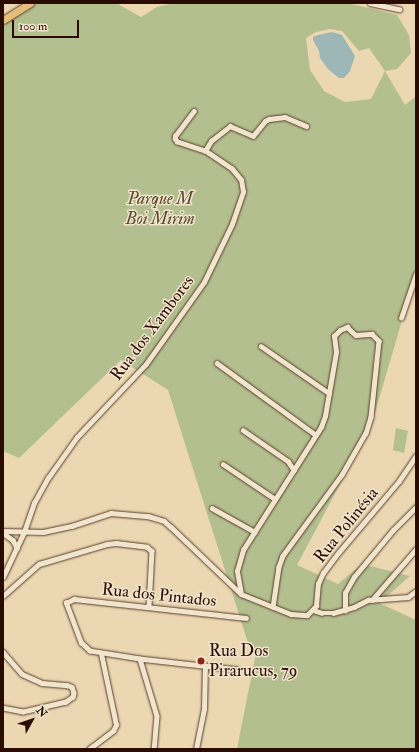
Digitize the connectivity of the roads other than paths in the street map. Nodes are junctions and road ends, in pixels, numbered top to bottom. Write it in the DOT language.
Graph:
graph roads {
  1 [pos="30,3"];
  2 [pos="370,3"];
  3 [pos="399,10"];
  4 [pos="4,16"];
  5 [pos="194,111"];
  6 [pos="306,126"];
  7 [pos="206,150"];
  8 [pos="416,274"];
  9 [pos="401,318"];
  10 [pos="261,346"];
  11 [pos="217,363"];
  12 [pos="329,393"];
  13 [pos="243,430"];
  14 [pos="316,435"];
  15 [pos="416,456"];
  16 [pos="223,464"];
  17 [pos="294,470"];
  18 [pos="275,499"];
  19 [pos="416,507"];
  20 [pos="212,508"];
  21 [pos="3,532"];
  22 [pos="24,532"];
  23 [pos="255,532"];
  24 [pos="17,548"];
  25 [pos="416,549"];
  26 [pos="3,577"];
  27 [pos="416,591"];
  28 [pos="241,594"];
  29 [pos="3,596"];
  30 [pos="372,600"];
  31 [pos="149,607"];
  32 [pos="273,607"];
  33 [pos="313,610"];
  34 [pos="345,611"];
  35 [pos="246,618"];
  36 [pos="3,652"];
  37 [pos="101,654"];
  38 [pos="140,659"];
  39 [pos="205,666"];
  40 [pos="238,670"];
  41 [pos="3,708"];
  42 [pos="89,749"];
  43 [pos="154,749"];
  44 [pos="196,749"];
  1 -- 4 [label="main road"];
  2 -- 3 [label="street"];
  5 -- 7 [label="street"];
  6 -- 7 [label="street"];
  7 -- 22 [label="street, Rua dos Xambores"];
  8 -- 9 [label="street"];
  10 -- 12 [label="street"];
  11 -- 14 [label="street"];
  12 -- 14 [label="street"];
  12 -- 32 [label="street"];
  13 -- 17 [label="street"];
  14 -- 17 [label="street"];
  15 -- 33 [label="street, Rua Polinésia"];
  16 -- 18 [label="street"];
  17 -- 18 [label="street"];
  18 -- 23 [label="street"];
  19 -- 34 [label="street"];
  20 -- 23 [label="street"];
  21 -- 22 [label="street"];
  21 -- 24 [label="street"];
  22 -- 24 [label="street, Rua dos Xambores"];
  22 -- 28 [label="street"];
  23 -- 28 [label="street"];
  24 -- 26 [label="street, Rua dos Xambores"];
  25 -- 30 [label="street"];
  27 -- 30 [label="street"];
  28 -- 32 [label="street"];
  29 -- 31 [label="street"];
  30 -- 34 [label="street"];
  31 -- 35 [label="street, Rua dos Pintados"];
  31 -- 37 [label="street, Rua dos Pintados"];
  32 -- 33 [label="street"];
  33 -- 34 [label="street"];
  36 -- 41 [label="street"];
  37 -- 38 [label="street"];
  37 -- 42 [label="street"];
  38 -- 39 [label="street"];
  38 -- 43 [label="street"];
  39 -- 40 [label="street"];
  39 -- 44 [label="street"];
}
